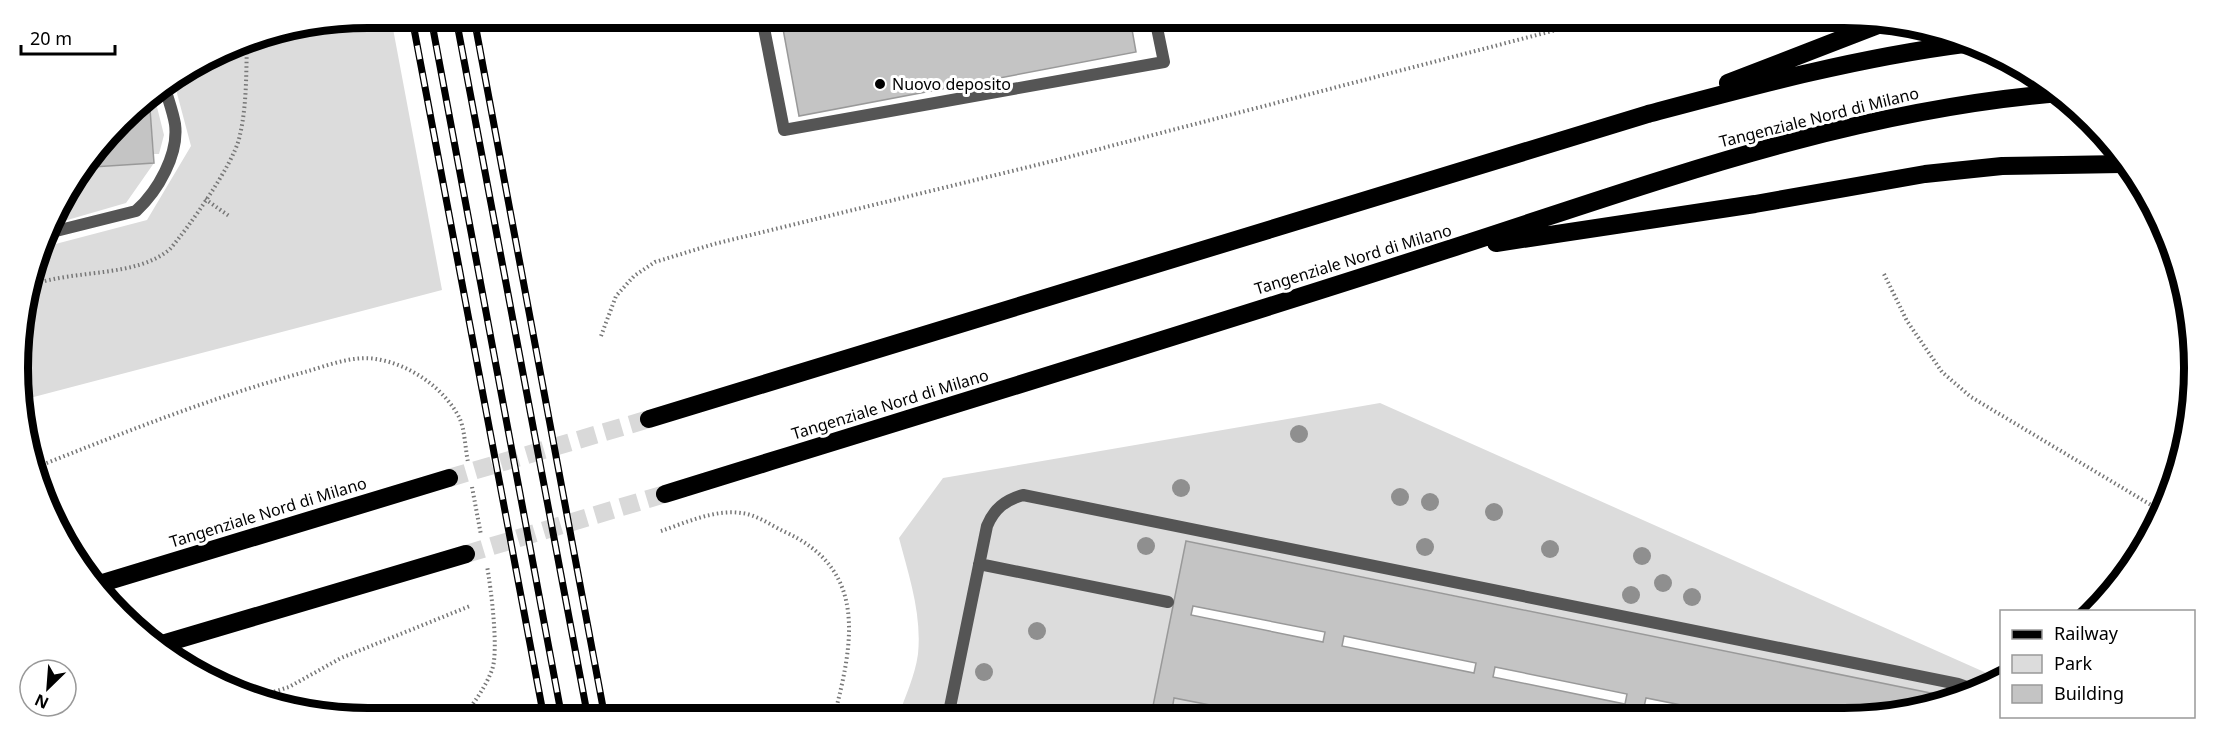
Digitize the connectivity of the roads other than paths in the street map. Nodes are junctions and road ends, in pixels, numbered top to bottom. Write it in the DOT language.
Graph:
graph roads {
  1 [pos="764,28"];
  2 [pos="1157,28"];
  3 [pos="1867,29"];
  4 [pos="1950,46"];
  5 [pos="2045,94"];
  6 [pos="167,95"];
  7 [pos="1648,114"];
  8 [pos="2116,164"];
  9 [pos="58,231"];
  10 [pos="1447,250"];
  11 [pos="649,419"];
  12 [pos="449,478"];
  13 [pos="665,494"];
  14 [pos="466,554"];
  15 [pos="979,564"];
  16 [pos="105,582"];
  17 [pos="1168,602"];
  18 [pos="168,642"];
  19 [pos="1963,686"];
  20 [pos="950,708"];
  1 -- 2 [label="lane"];
  3 -- 7 [label="highway"];
  4 -- 7 [label="highway"];
  5 -- 10 [label="highway, Tangenziale Nord di Milano"];
  6 -- 9 [label="lane"];
  7 -- 11 [label="highway"];
  8 -- 10 [label="highway"];
  10 -- 13 [label="highway, Tangenziale Nord di Milano"];
  12 -- 16 [label="highway, Tangenziale Nord di Milano"];
  14 -- 18 [label="highway"];
  15 -- 17 [label="lane"];
  15 -- 19 [label="lane"];
  15 -- 20 [label="lane"];
}
